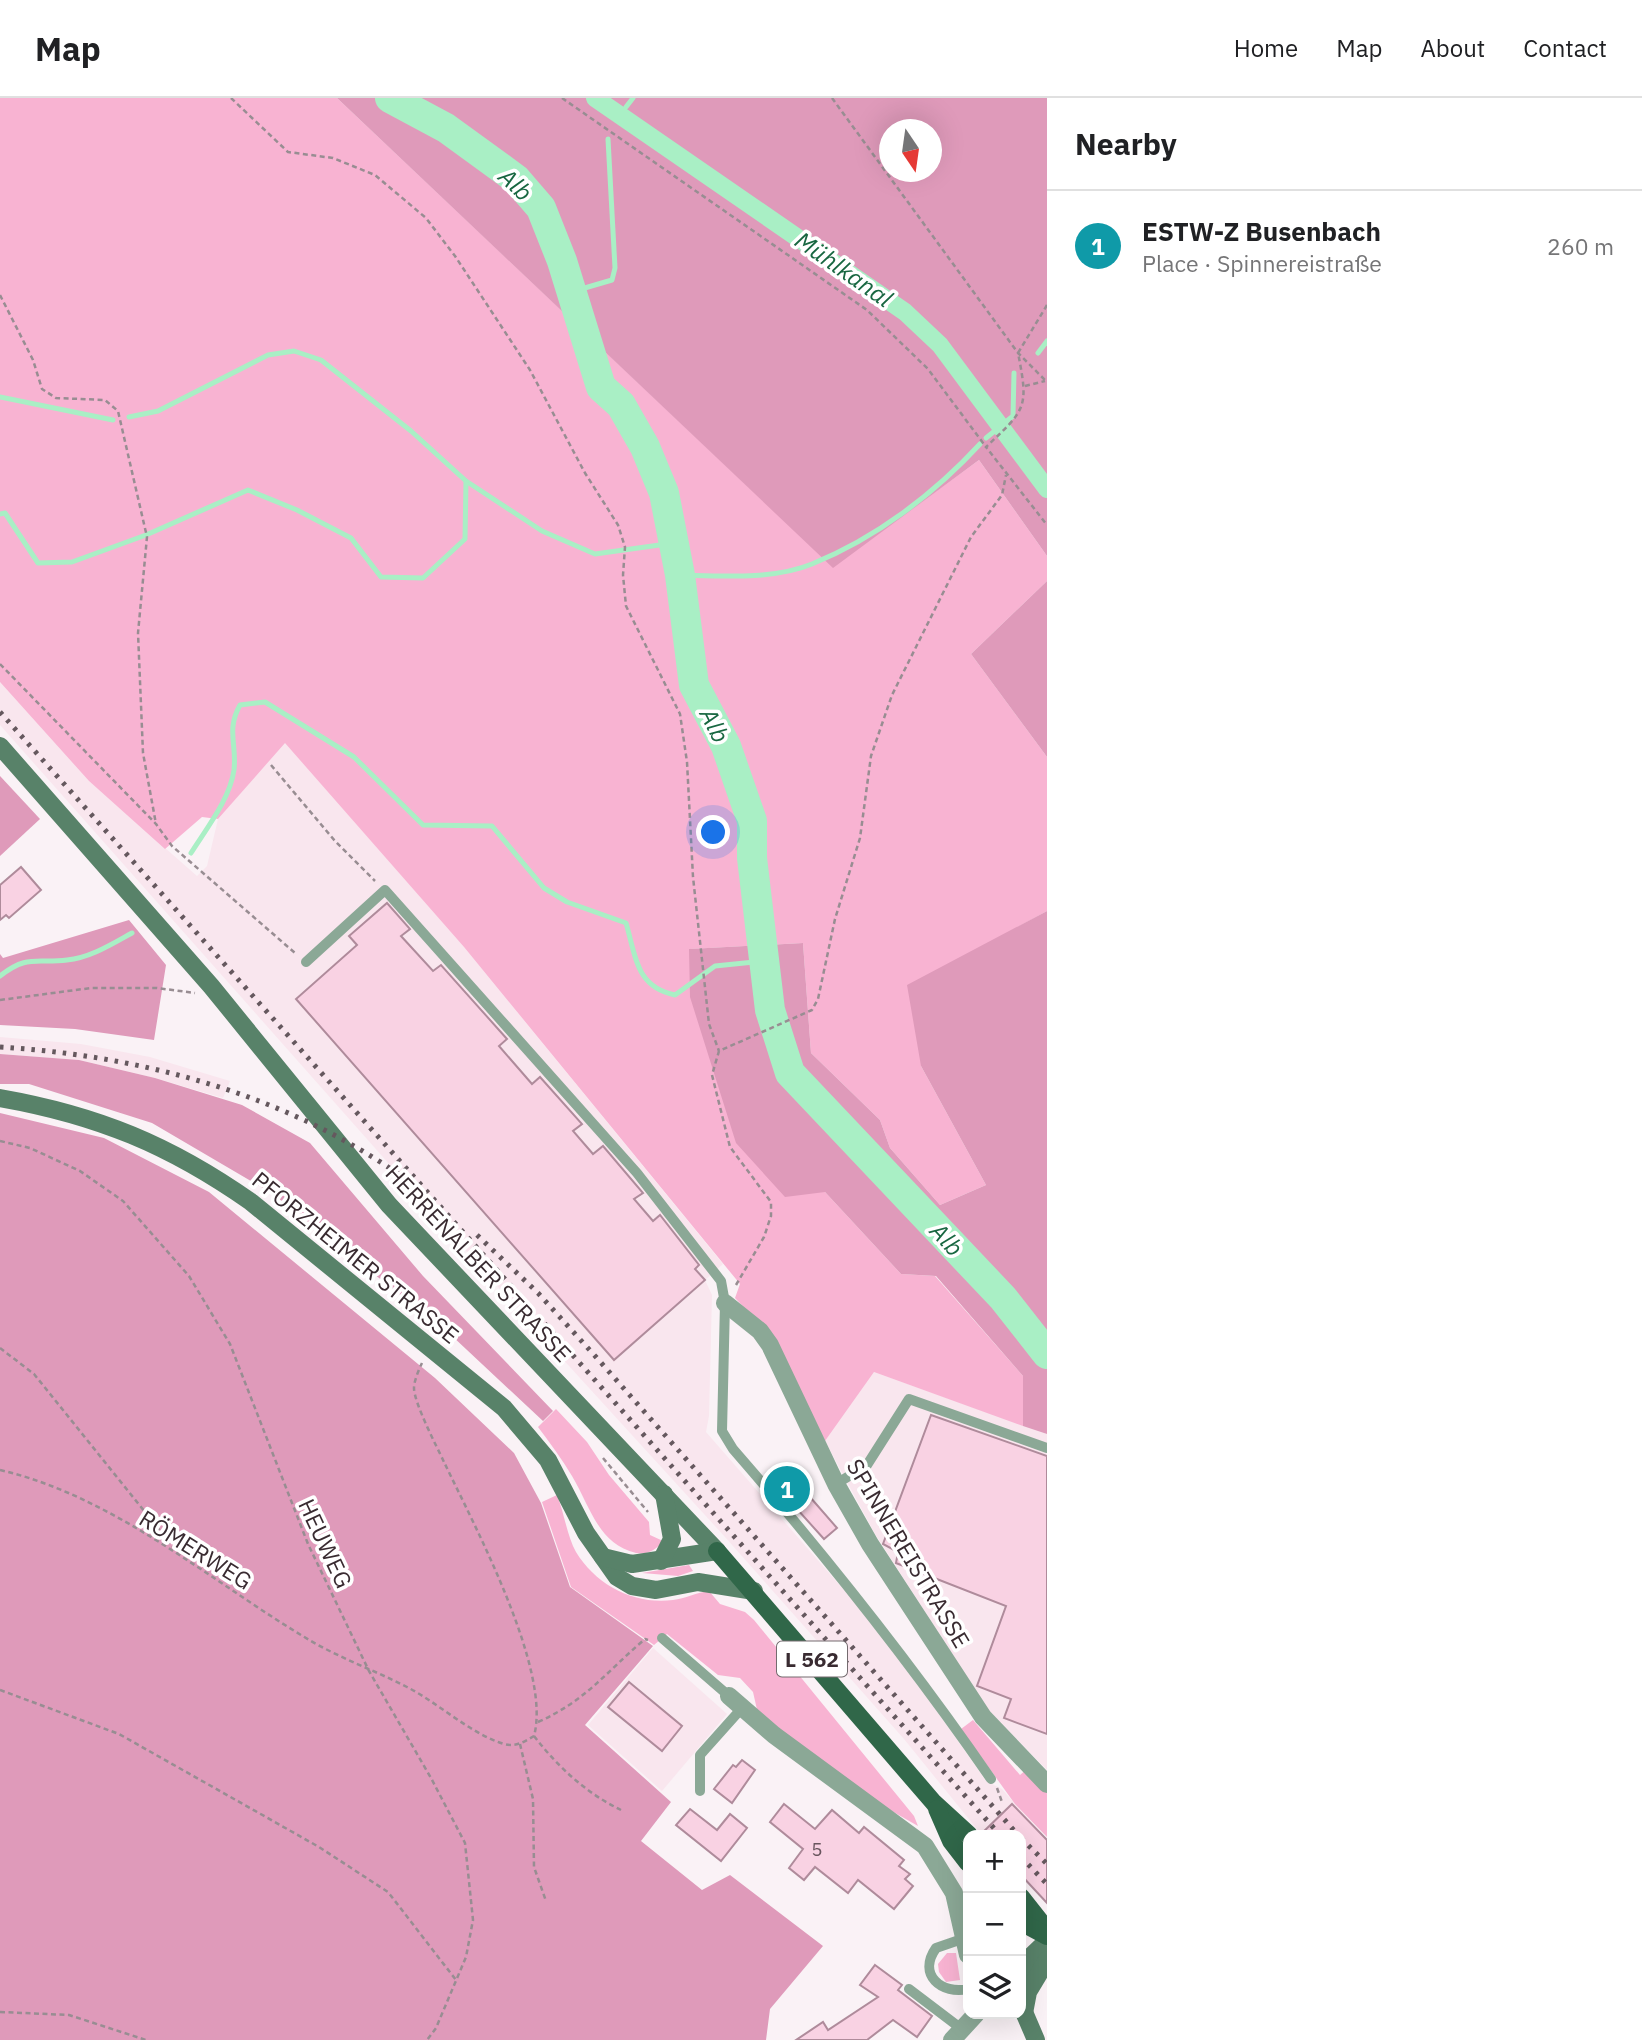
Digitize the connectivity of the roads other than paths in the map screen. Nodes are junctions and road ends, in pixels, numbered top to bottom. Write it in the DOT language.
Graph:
graph roads {
  1 [pos="0,746"];
  2 [pos="306,962"];
  3 [pos="0,1098"];
  4 [pos="725,1303"];
  5 [pos="1047,1448"];
  6 [pos="836,1483"];
  7 [pos="664,1494"];
  8 [pos="717,1551"];
  9 [pos="603,1557"];
  10 [pos="661,1561"];
  11 [pos="698,1582"];
  12 [pos="754,1591"];
  13 [pos="662,1638"];
  14 [pos="735,1702"];
  15 [pos="991,1779"];
  16 [pos="1047,1784"];
  17 [pos="700,1791"];
  18 [pos="934,1803"];
  19 [pos="964,1830"];
  20 [pos="963,1857"];
  21 [pos="1026,1903"];
  22 [pos="1026,1925"];
  23 [pos="963,1930"];
  24 [pos="1047,1930"];
  25 [pos="1047,1939"];
  26 [pos="963,1947"];
  27 [pos="1047,1960"];
  28 [pos="1026,1961"];
  29 [pos="1047,1982"];
  30 [pos="909,1989"];
  31 [pos="963,1990"];
  32 [pos="1026,1999"];
  33 [pos="1026,2002"];
  34 [pos="1026,2013"];
  35 [pos="972,2019"];
  36 [pos="958,2035"];
  37 [pos="1036,2040"];
  1 -- 7 [label="main road, HERRENALBER STRASSE"];
  2 -- 4 [label="lane"];
  3 -- 9 [label="main road, PFORZHEIMER STRASSE"];
  4 -- 6 [label="street, SPINNEREISTRASSE"];
  4 -- 15 [label="lane"];
  5 -- 6 [label="lane"];
  6 -- 16 [label="street, SPINNEREISTRASSE"];
  7 -- 8 [label="main road, HERRENALBER STRASSE"];
  7 -- 10 [label="main road"];
  8 -- 10 [label="main road"];
  8 -- 11 [label="main road"];
  8 -- 12 [label="main road, HERRENALBER STRASSE / L 562"];
  9 -- 10 [label="main road"];
  9 -- 11 [label="main road, PFORZHEIMER STRASSE"];
  11 -- 12 [label="main road, PFORZHEIMER STRASSE"];
  12 -- 18 [label="main road, HERRENALBER STRASSE / L 562"];
  13 -- 14 [label="lane"];
  14 -- 17 [label="lane"];
  14 -- 23 [label="street"];
  18 -- 19 [label="main road, HERRENALBER STRASSE / L 562"];
  18 -- 20 [label="main road, HERRENALBER STRASSE / L 562"];
  21 -- 24 [label="main road"];
  22 -- 25 [label="main road"];
  25 -- 28 [label="main road"];
  26 -- 31 [label="lane"];
  27 -- 32 [label="main road"];
  29 -- 33 [label="main road"];
  30 -- 36 [label="lane"];
  34 -- 37 [label="main road"];
  35 -- 36 [label="street"];
}
